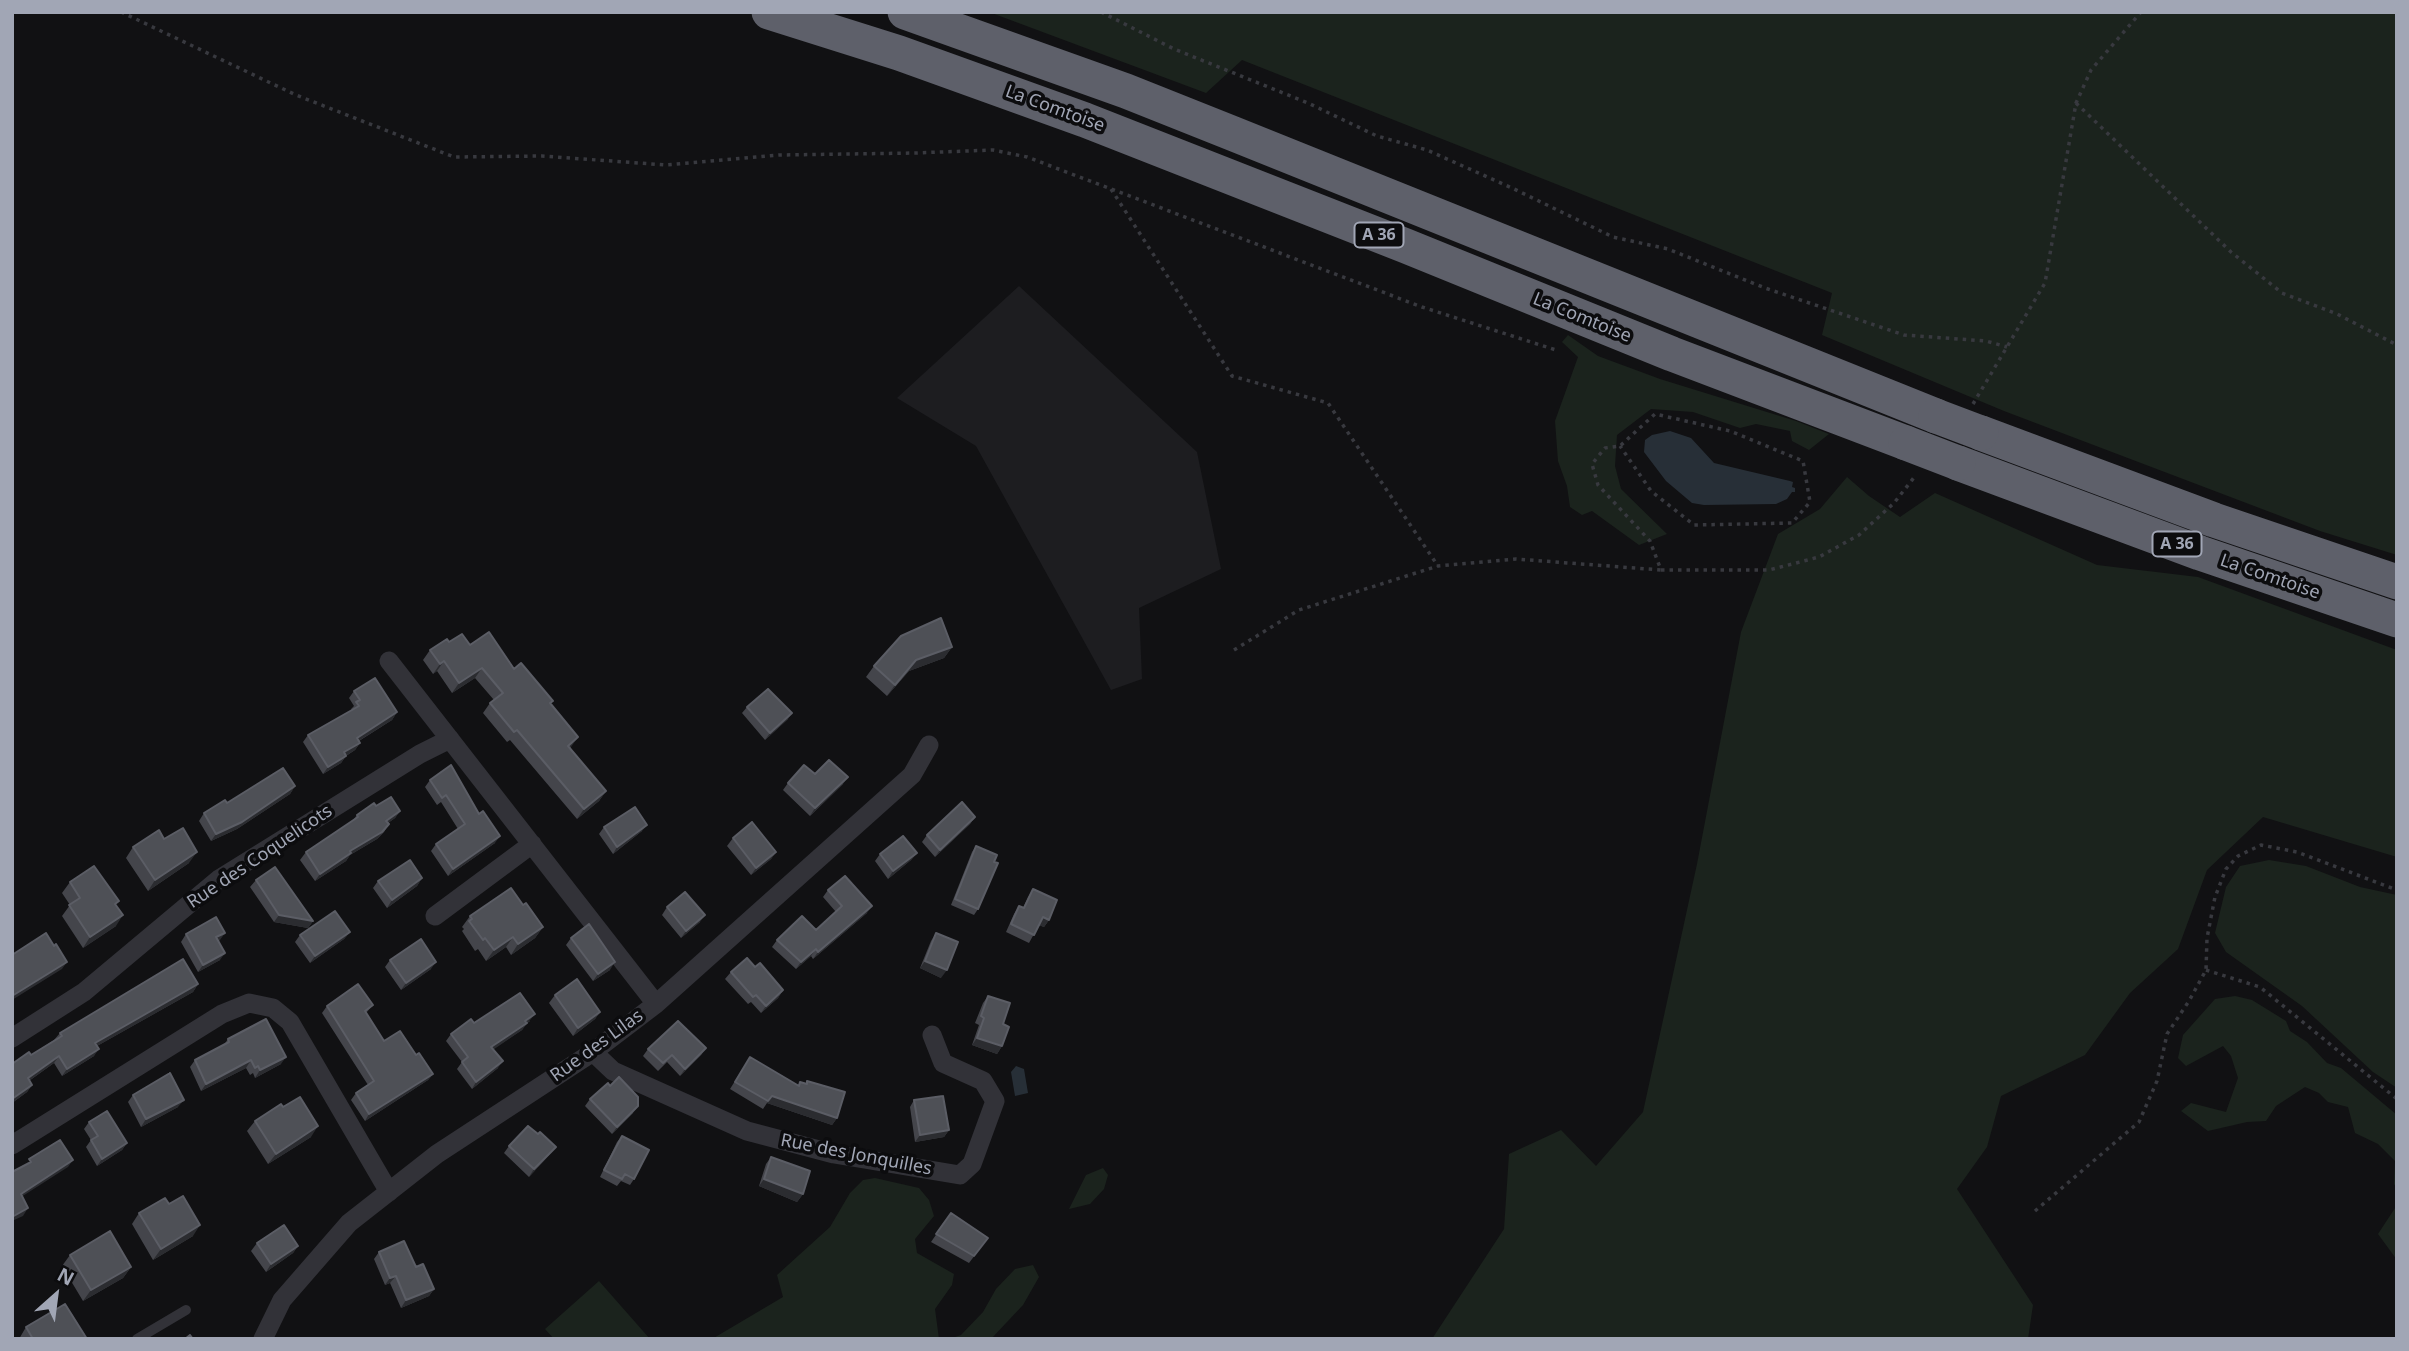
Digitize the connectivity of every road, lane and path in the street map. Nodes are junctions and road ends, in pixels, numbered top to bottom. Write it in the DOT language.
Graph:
graph roads {
  1 [pos="121,12"];
  2 [pos="769,12"];
  3 [pos="905,12"];
  4 [pos="1101,12"];
  5 [pos="2141,12"];
  6 [pos="2076,103"];
  7 [pos="1110,188"];
  8 [pos="2397,345"];
  9 [pos="2007,347"];
  10 [pos="1559,351"];
  11 [pos="1962,420"];
  12 [pos="1620,446"];
  13 [pos="1912,458"];
  14 [pos="1438,566"];
  15 [pos="1661,570"];
  16 [pos="2397,582"];
  17 [pos="2397,620"];
  18 [pos="1234,650"];
  19 [pos="389,661"];
  20 [pos="450,739"];
  21 [pos="929,745"];
  22 [pos="531,844"];
  23 [pos="2397,890"];
  24 [pos="435,916"];
  25 [pos="2206,970"];
  26 [pos="656,1004"];
  27 [pos="932,1035"];
  28 [pos="12,1038"];
  29 [pos="593,1052"];
  30 [pos="2397,1099"];
  31 [pos="12,1145"];
  32 [pos="389,1192"];
  33 [pos="2035,1211"];
  34 [pos="186,1310"];
  35 [pos="137,1339"];
  36 [pos="263,1339"];
  1 -- 7 [label="path"];
  2 -- 13 [label="highway, La Comtoise / A 36"];
  3 -- 11 [label="highway, La Comtoise / A 36"];
  4 -- 9 [label="path"];
  5 -- 6 [label="path"];
  6 -- 8 [label="path"];
  6 -- 9 [label="path"];
  7 -- 10 [label="path"];
  7 -- 14 [label="path"];
  9 -- 11 [label="path"];
  11 -- 16 [label="highway, La Comtoise / A 36"];
  12 -- 12 [label="path"];
  12 -- 15 [label="path"];
  13 -- 15 [label="path"];
  13 -- 17 [label="highway, La Comtoise / A 36, bridge"];
  14 -- 15 [label="path"];
  14 -- 18 [label="path"];
  19 -- 20 [label="street"];
  20 -- 22 [label="street"];
  20 -- 28 [label="street, Rue des Coquelicots"];
  21 -- 26 [label="street, Rue des Lilas"];
  22 -- 24 [label="street"];
  22 -- 26 [label="street"];
  23 -- 25 [label="path"];
  25 -- 30 [label="path"];
  25 -- 33 [label="path"];
  26 -- 29 [label="street, Rue des Lilas"];
  27 -- 29 [label="street, Rue des Jonquilles"];
  29 -- 32 [label="street, Rue des Lilas"];
  31 -- 32 [label="street"];
  32 -- 36 [label="street, Rue des Lilas"];
  34 -- 35 [label="lane"];
}
